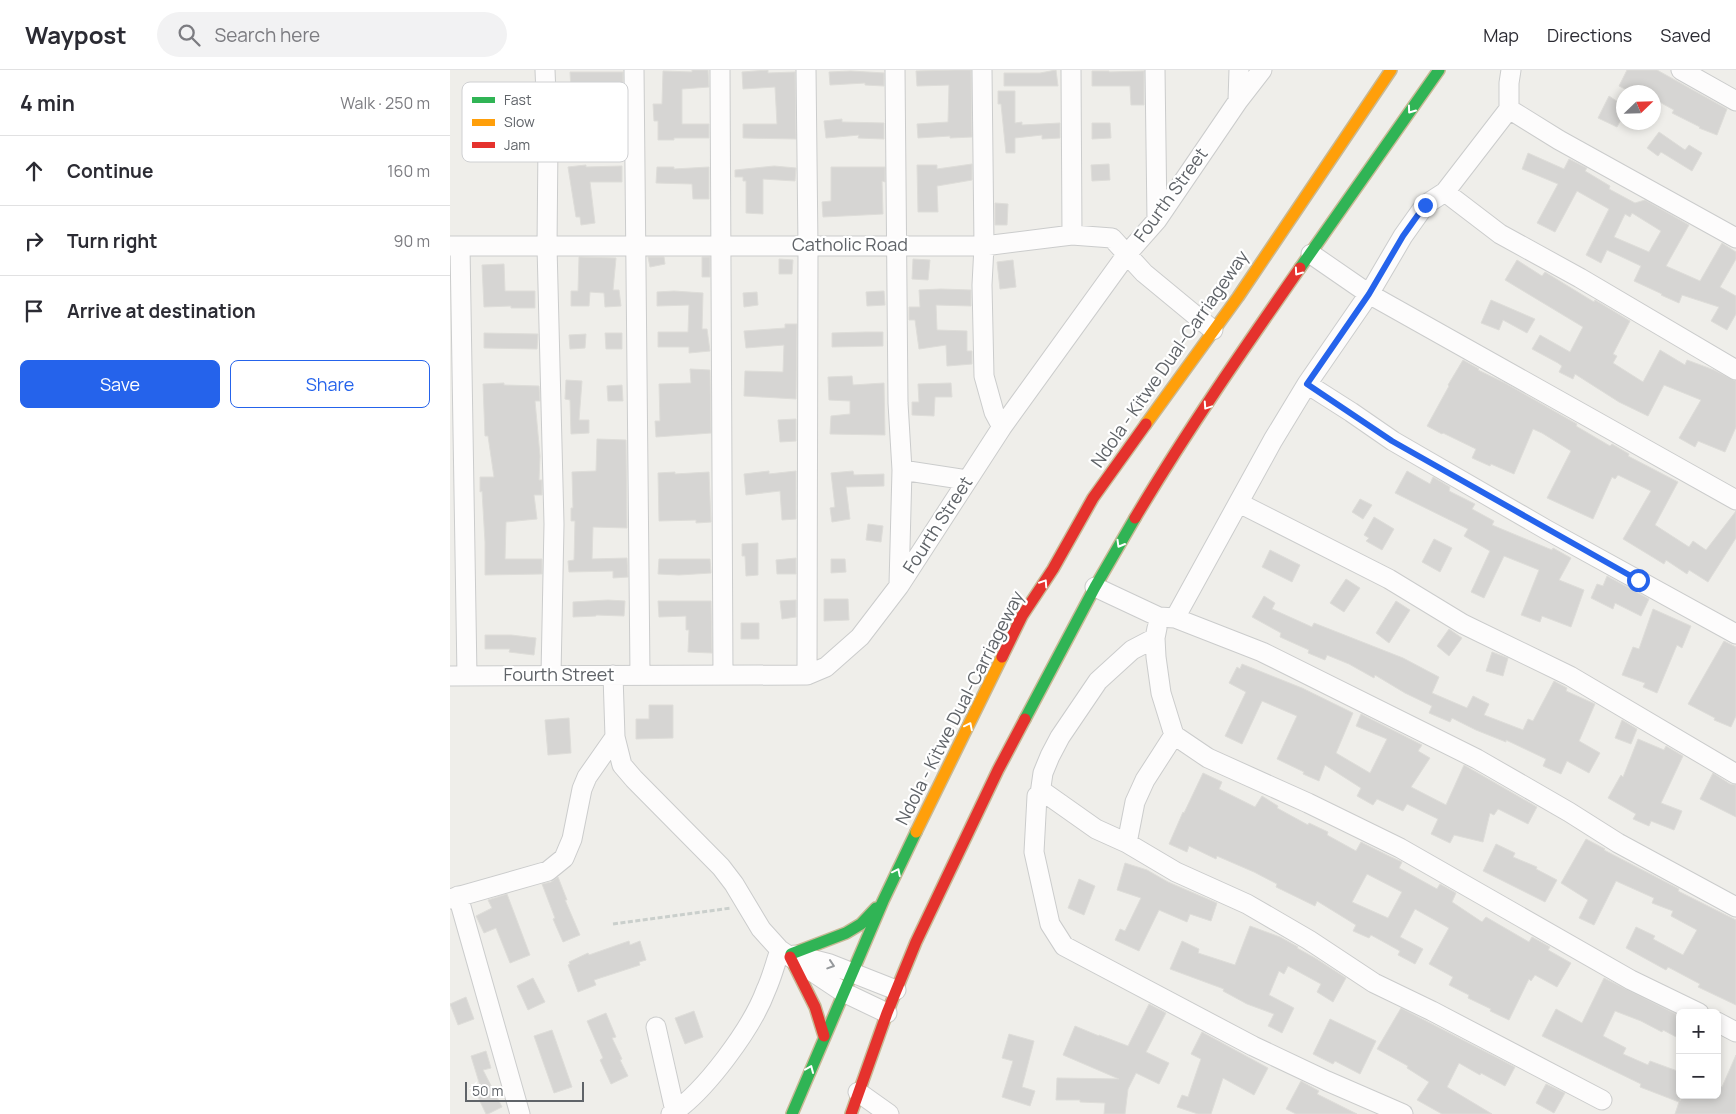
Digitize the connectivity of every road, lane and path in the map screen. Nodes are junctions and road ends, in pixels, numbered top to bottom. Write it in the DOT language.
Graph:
graph roads {
  1 [pos="634,70"];
  2 [pos="720,70"];
  3 [pos="806,70"];
  4 [pos="895,70"];
  5 [pos="982,70"];
  6 [pos="1071,70"];
  7 [pos="1156,70"];
  8 [pos="1239,70"];
  9 [pos="1262,70"];
  10 [pos="1392,70"];
  11 [pos="1439,70"];
  12 [pos="1511,70"];
  13 [pos="1682,70"];
  14 [pos="1238,101"];
  15 [pos="1736,101"];
  16 [pos="1509,109"];
  17 [pos="549,162"];
  18 [pos="1445,192"];
  19 [pos="1157,220"];
  20 [pos="1072,235"];
  21 [pos="1736,238"];
  22 [pos="721,245"];
  23 [pos="896,245"];
  24 [pos="455,246"];
  25 [pos="547,246"];
  26 [pos="636,246"];
  27 [pos="808,246"];
  28 [pos="984,246"];
  29 [pos="1127,254"];
  30 [pos="1311,254"];
  31 [pos="1369,294"];
  32 [pos="1213,330"];
  33 [pos="1736,370"];
  34 [pos="1307,384"];
  35 [pos="1002,427"];
  36 [pos="902,470"];
  37 [pos="967,480"];
  38 [pos="1736,500"];
  39 [pos="1239,503"];
  40 [pos="899,586"];
  41 [pos="1095,588"];
  42 [pos="1167,618"];
  43 [pos="1736,634"];
  44 [pos="1155,638"];
  45 [pos="640,674"];
  46 [pos="613,675"];
  47 [pos="723,675"];
  48 [pos="807,675"];
  49 [pos="458,676"];
  50 [pos="551,676"];
  51 [pos="1174,735"];
  52 [pos="615,737"];
  53 [pos="1736,774"];
  54 [pos="1040,794"];
  55 [pos="1128,843"];
  56 [pos="454,898"];
  57 [pos="883,902"];
  58 [pos="746,906"];
  59 [pos="1736,907"];
  60 [pos="613,924"];
  61 [pos="786,954"];
  62 [pos="852,972"];
  63 [pos="896,990"];
  64 [pos="843,992"];
  65 [pos="1692,1009"];
  66 [pos="887,1014"];
  67 [pos="1721,1024"];
  68 [pos="656,1027"];
  69 [pos="1736,1032"];
  70 [pos="824,1036"];
  71 [pos="858,1092"];
  72 [pos="1602,1100"];
  73 [pos="673,1113"];
  74 [pos="520,1114"];
  75 [pos="792,1114"];
  76 [pos="851,1114"];
  77 [pos="889,1114"];
  78 [pos="1403,1114"];
  1 -- 26 [label="street"];
  2 -- 22 [label="street"];
  3 -- 27 [label="street"];
  4 -- 23 [label="street"];
  5 -- 28 [label="street"];
  6 -- 20 [label="street"];
  7 -- 19 [label="street"];
  8 -- 14 [label="street"];
  9 -- 14 [label="street, Fourth Street"];
  10 -- 32 [label="highway, Ndola - Kitwe Dual-Carriageway"];
  11 -- 30 [label="highway, one-way"];
  12 -- 16 [label="street"];
  13 -- 15 [label="street"];
  14 -- 19 [label="street, Fourth Street"];
  16 -- 18 [label="street"];
  16 -- 21 [label="street"];
  17 -- 25 [label="street"];
  18 -- 31 [label="street"];
  18 -- 33 [label="street"];
  19 -- 29 [label="street, Fourth Street"];
  20 -- 28 [label="street, Catholic Road"];
  20 -- 29 [label="street, Catholic Road"];
  22 -- 26 [label="street, Catholic Road"];
  22 -- 27 [label="street, Catholic Road"];
  22 -- 47 [label="street"];
  23 -- 27 [label="street, Catholic Road"];
  23 -- 28 [label="street, Catholic Road"];
  23 -- 36 [label="street"];
  24 -- 25 [label="street, Catholic Road"];
  24 -- 49 [label="street"];
  25 -- 26 [label="street, Catholic Road"];
  25 -- 50 [label="street"];
  26 -- 45 [label="street"];
  27 -- 48 [label="street"];
  28 -- 35 [label="street"];
  29 -- 32 [label="street, Catholic Road"];
  29 -- 35 [label="street, Fourth Street"];
  30 -- 31 [label="street"];
  30 -- 41 [label="highway, one-way"];
  31 -- 34 [label="street"];
  31 -- 38 [label="street"];
  57 -- 32 [label="highway, Ndola - Kitwe Dual-Carriageway, one-way"];
  34 -- 39 [label="street"];
  34 -- 43 [label="street"];
  35 -- 37 [label="street, Fourth Street"];
  36 -- 37 [label="street"];
  36 -- 40 [label="street"];
  37 -- 40 [label="street, Fourth Street"];
  39 -- 42 [label="street"];
  39 -- 53 [label="street"];
  40 -- 48 [label="street, Fourth Street"];
  41 -- 42 [label="street"];
  41 -- 63 [label="highway"];
  42 -- 44 [label="street"];
  42 -- 59 [label="street"];
  44 -- 51 [label="street"];
  44 -- 54 [label="street"];
  45 -- 46 [label="street, Fourth Street"];
  45 -- 47 [label="street, Fourth Street"];
  46 -- 50 [label="street, Fourth Street"];
  46 -- 52 [label="street"];
  47 -- 48 [label="street, Fourth Street"];
  49 -- 50 [label="street, Fourth Street"];
  51 -- 55 [label="street"];
  51 -- 65 [label="street"];
  52 -- 56 [label="street"];
  52 -- 58 [label="street"];
  54 -- 55 [label="street"];
  54 -- 78 [label="street"];
  55 -- 72 [label="street"];
  56 -- 74 [label="street"];
  57 -- 61 [label="highway"];
  57 -- 62 [label="highway, Ndola - Kitwe Dual-Carriageway"];
  58 -- 60 [label="path"];
  58 -- 61 [label="street"];
  61 -- 62 [label="street, one-way"];
  61 -- 64 [label="street"];
  61 -- 70 [label="highway"];
  61 -- 73 [label="street"];
  62 -- 63 [label="street"];
  62 -- 64 [label="highway, Ndola - Kitwe Dual-Carriageway"];
  63 -- 66 [label="highway"];
  64 -- 66 [label="street"];
  64 -- 70 [label="highway, Ndola - Kitwe Dual-Carriageway"];
  66 -- 71 [label="highway"];
  67 -- 69 [label="street"];
  68 -- 73 [label="street"];
  75 -- 70 [label="highway, Ndola - Kitwe Dual-Carriageway, one-way"];
  71 -- 76 [label="highway"];
  71 -- 77 [label="street"];
}
